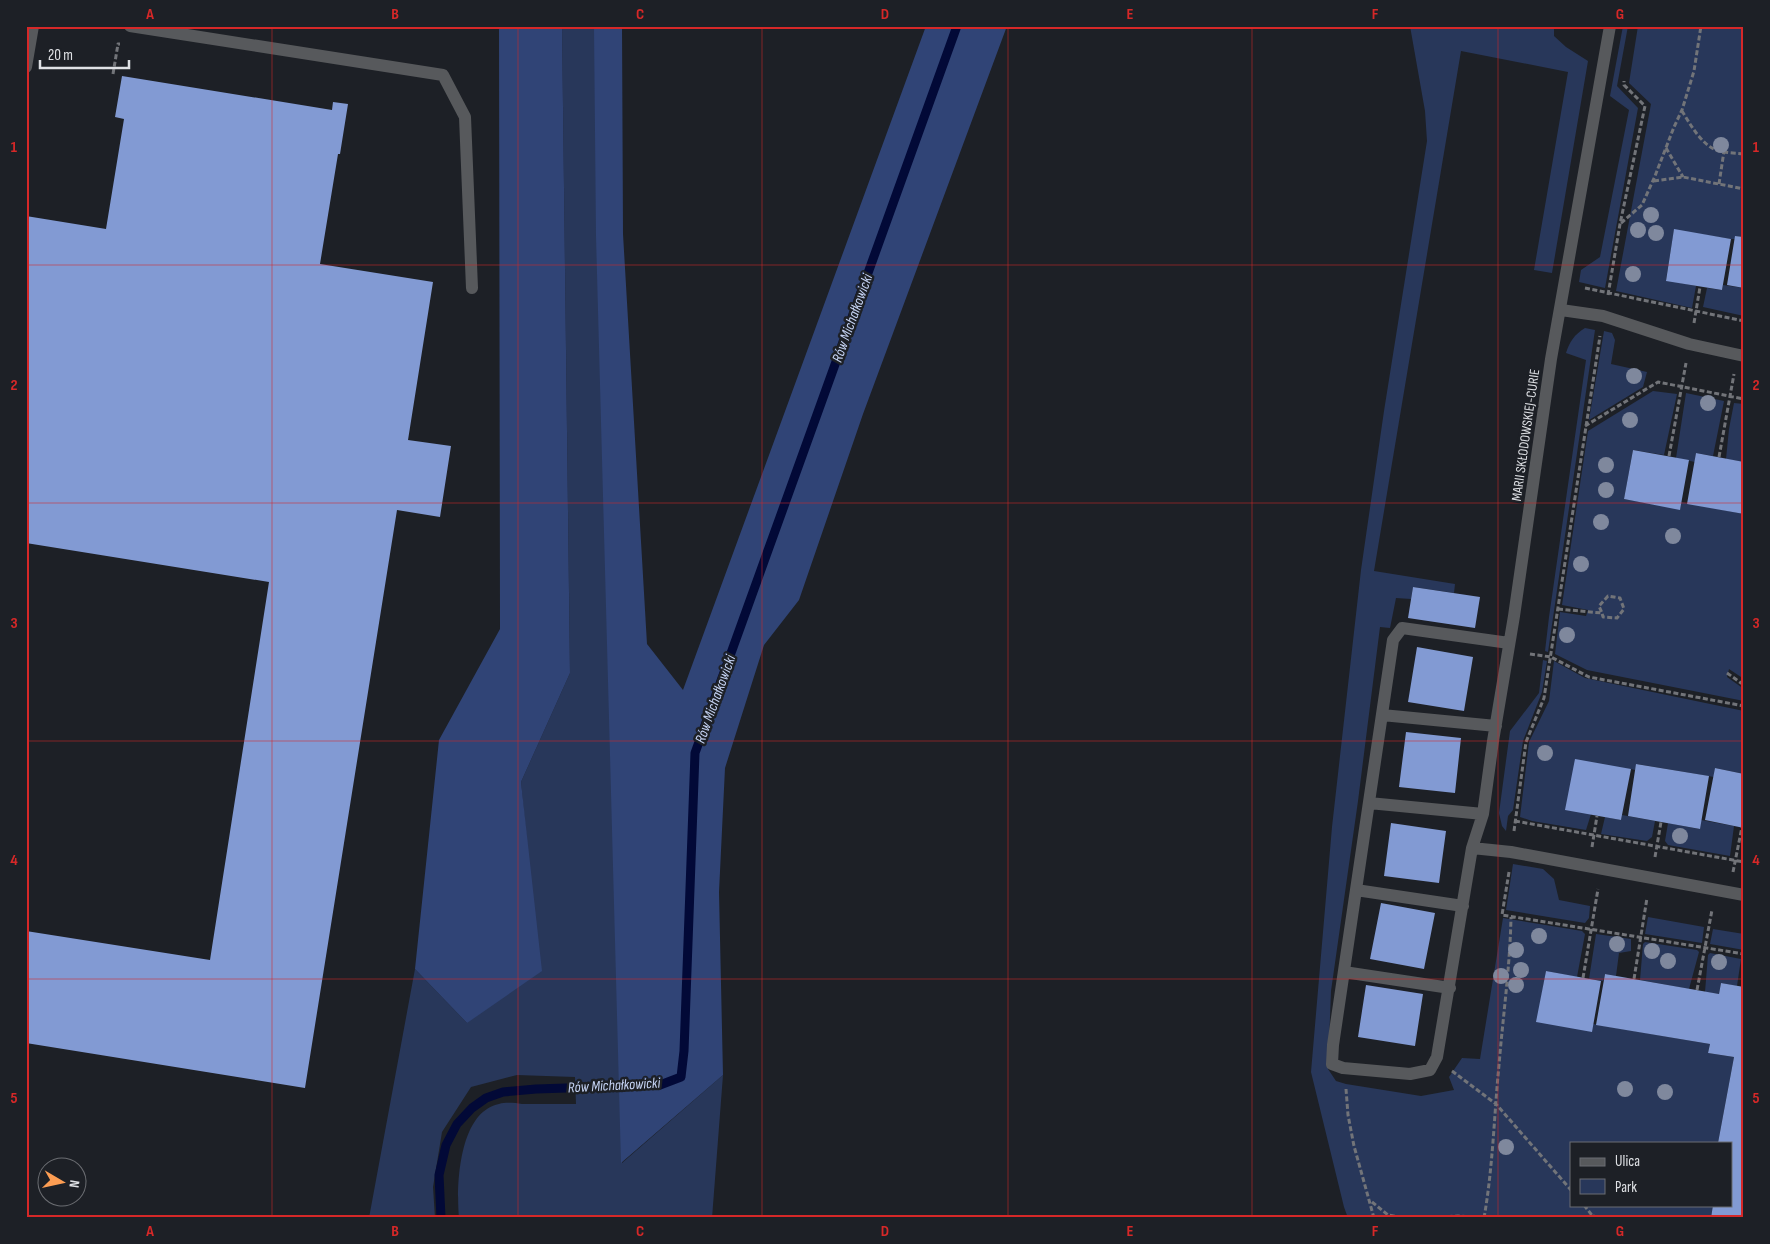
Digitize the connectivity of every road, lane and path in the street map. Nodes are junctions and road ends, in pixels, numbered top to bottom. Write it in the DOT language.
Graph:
graph roads {
  1 [pos="33,26"];
  2 [pos="130,26"];
  3 [pos="1610,26"];
  4 [pos="1700,26"];
  5 [pos="26,67"];
  6 [pos="1625,75"];
  7 [pos="1682,110"];
  8 [pos="1666,148"];
  9 [pos="1724,151"];
  10 [pos="1744,154"];
  11 [pos="1683,177"];
  12 [pos="1653,181"];
  13 [pos="1719,184"];
  14 [pos="1744,188"];
  15 [pos="1620,224"];
  16 [pos="1700,287"];
  17 [pos="472,288"];
  18 [pos="1609,292"];
  19 [pos="1561,310"];
  20 [pos="1696,311"];
  21 [pos="1603,316"];
  22 [pos="1744,321"];
  23 [pos="1744,356"];
  24 [pos="1682,387"];
  25 [pos="1730,396"];
  26 [pos="1744,398"];
  27 [pos="1585,427"];
  28 [pos="1669,456"];
  29 [pos="1719,457"];
  30 [pos="1558,609"];
  31 [pos="1602,613"];
  32 [pos="1509,643"];
  33 [pos="1551,657"];
  34 [pos="1727,673"];
  35 [pos="1744,685"];
  36 [pos="1744,706"];
  37 [pos="1382,715"];
  38 [pos="1496,726"];
  39 [pos="1369,802"];
  40 [pos="1483,814"];
  41 [pos="1597,816"];
  42 [pos="1515,821"];
  43 [pos="1661,822"];
  44 [pos="1514,827"];
  45 [pos="1742,828"];
  46 [pos="1594,836"];
  47 [pos="1594,841"];
  48 [pos="1472,848"];
  49 [pos="1657,849"];
  50 [pos="1512,852"];
  51 [pos="1735,860"];
  52 [pos="1744,862"];
  53 [pos="1734,866"];
  54 [pos="1356,890"];
  55 [pos="1744,894"];
  56 [pos="1463,906"];
  57 [pos="1594,913"];
  58 [pos="1511,917"];
  59 [pos="1643,922"];
  60 [pos="1591,930"];
  61 [pos="1708,930"];
  62 [pos="1641,938"];
  63 [pos="1706,948"];
  64 [pos="1744,954"];
  65 [pos="1344,972"];
  66 [pos="1583,978"];
  67 [pos="1634,979"];
  68 [pos="1450,988"];
  69 [pos="1697,990"];
  70 [pos="1434,1064"];
  71 [pos="1341,1067"];
  72 [pos="1496,1104"];
  73 [pos="1570,1189"];
  74 [pos="1371,1201"];
  75 [pos="1585,1206"];
  76 [pos="1593,1217"];
  77 [pos="1374,1218"];
  78 [pos="1404,1218"];
  79 [pos="1425,1218"];
  80 [pos="1484,1218"];
  81 [pos="1601,1218"];
  1 -- 5 [label="street"];
  2 -- 17 [label="street"];
  3 -- 19 [label="street, MARII SKŁODOWSKIEJ-CURIE"];
  4 -- 7 [label="path"];
  6 -- 15 [label="path"];
  7 -- 8 [label="path"];
  7 -- 9 [label="path"];
  8 -- 11 [label="path"];
  8 -- 12 [label="path"];
  9 -- 10 [label="path"];
  9 -- 13 [label="path"];
  11 -- 12 [label="path"];
  11 -- 13 [label="path"];
  12 -- 15 [label="path"];
  13 -- 14 [label="path"];
  15 -- 18 [label="path"];
  16 -- 20 [label="path"];
  18 -- 20 [label="path"];
  18 -- 21 [label="path"];
  19 -- 21 [label="street"];
  19 -- 32 [label="street, MARII SKŁODOWSKIEJ-CURIE"];
  20 -- 22 [label="path"];
  21 -- 23 [label="street"];
  21 -- 27 [label="path"];
  24 -- 25 [label="path"];
  24 -- 27 [label="path"];
  24 -- 28 [label="path"];
  25 -- 26 [label="path"];
  25 -- 29 [label="path"];
  27 -- 30 [label="path"];
  30 -- 31 [label="path"];
  30 -- 33 [label="path"];
  31 -- 31 [label="path"];
  32 -- 37 [label="street"];
  32 -- 38 [label="street, MARII SKŁODOWSKIEJ-CURIE"];
  33 -- 36 [label="path"];
  33 -- 42 [label="path"];
  34 -- 35 [label="path"];
  37 -- 38 [label="street"];
  37 -- 39 [label="street"];
  38 -- 40 [label="street, MARII SKŁODOWSKIEJ-CURIE"];
  39 -- 40 [label="street"];
  39 -- 54 [label="street"];
  40 -- 48 [label="street, MARII SKŁODOWSKIEJ-CURIE"];
  41 -- 46 [label="path"];
  42 -- 44 [label="path"];
  42 -- 46 [label="path"];
  43 -- 49 [label="path"];
  45 -- 51 [label="path"];
  46 -- 47 [label="path"];
  46 -- 49 [label="path"];
  48 -- 50 [label="street"];
  48 -- 56 [label="street, MARII SKŁODOWSKIEJ-CURIE"];
  49 -- 51 [label="path"];
  50 -- 55 [label="street"];
  50 -- 58 [label="path"];
  51 -- 52 [label="path"];
  51 -- 53 [label="path"];
  54 -- 56 [label="street"];
  54 -- 65 [label="street"];
  56 -- 68 [label="street, MARII SKŁODOWSKIEJ-CURIE"];
  57 -- 60 [label="path"];
  58 -- 60 [label="path"];
  58 -- 72 [label="path"];
  59 -- 62 [label="path"];
  60 -- 62 [label="path"];
  60 -- 66 [label="path"];
  61 -- 63 [label="path"];
  62 -- 63 [label="path"];
  62 -- 67 [label="path"];
  63 -- 64 [label="path"];
  63 -- 69 [label="path"];
  65 -- 68 [label="street"];
  65 -- 71 [label="street"];
  68 -- 70 [label="street, MARII SKŁODOWSKIEJ-CURIE"];
  70 -- 71 [label="street"];
  70 -- 72 [label="path"];
  71 -- 74 [label="path"];
  72 -- 73 [label="path"];
  72 -- 80 [label="path"];
  74 -- 77 [label="path"];
  74 -- 78 [label="path"];
  75 -- 76 [label="path"];
  76 -- 81 [label="path"];
  79 -- 80 [label="path"];
}
